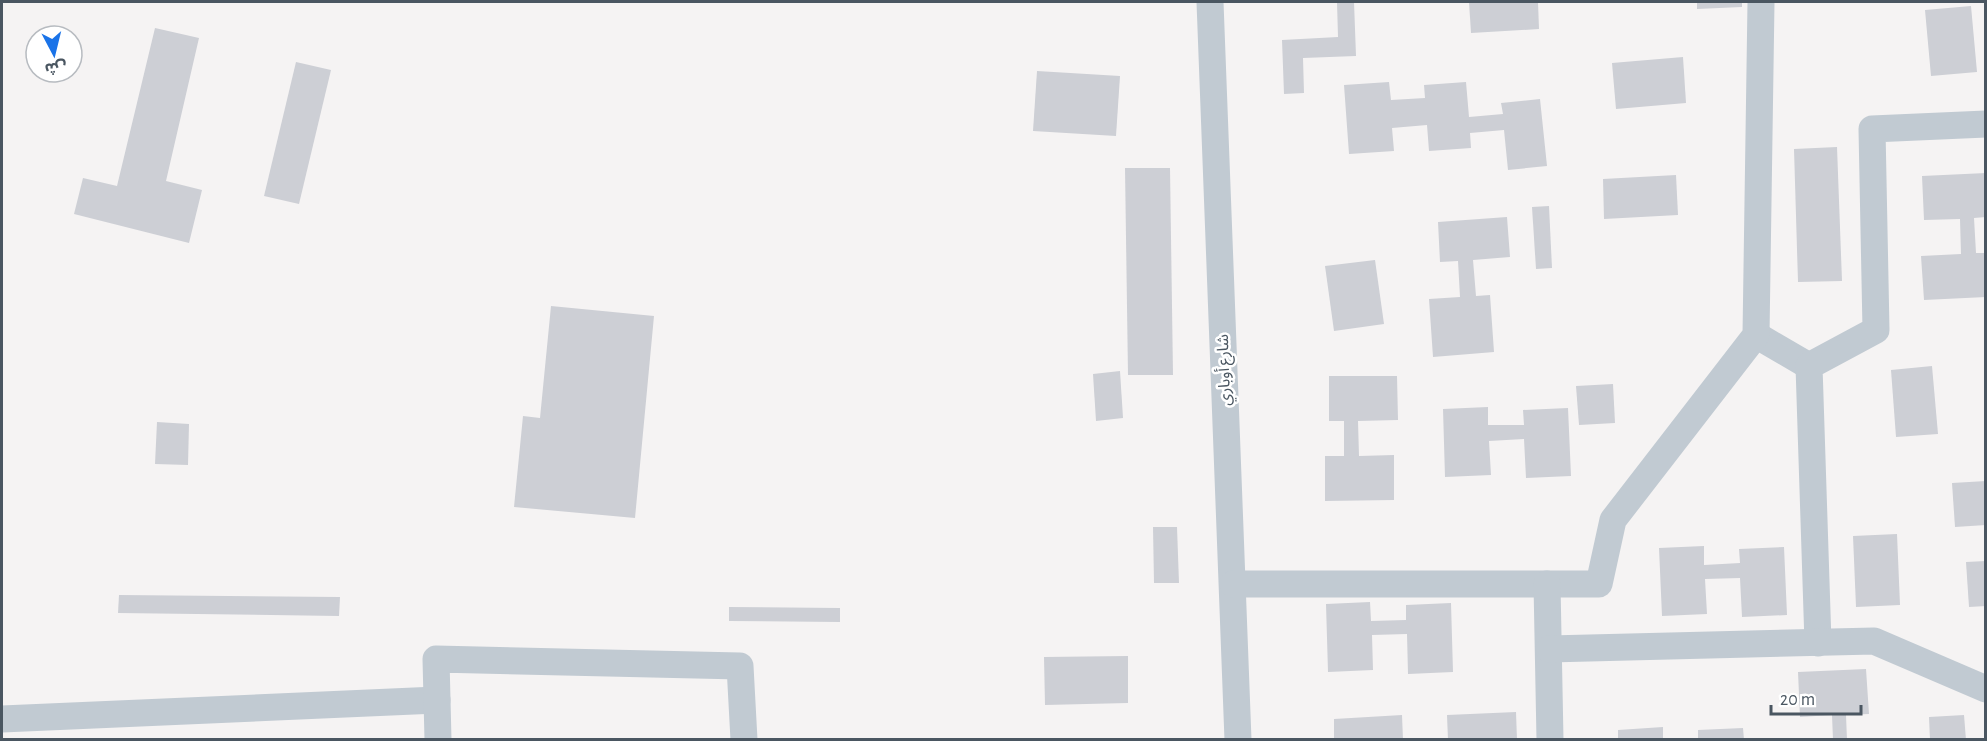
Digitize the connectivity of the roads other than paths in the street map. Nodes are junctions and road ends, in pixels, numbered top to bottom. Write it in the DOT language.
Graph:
graph roads {
  1 [pos="1210,2"];
  2 [pos="1761,2"];
  3 [pos="1986,124"];
  4 [pos="1756,335"];
  5 [pos="1809,366"];
  6 [pos="1233,584"];
  7 [pos="1547,584"];
  8 [pos="1818,643"];
  9 [pos="1549,649"];
  10 [pos="1986,689"];
  11 [pos="438,700"];
  12 [pos="2,719"];
  13 [pos="438,740"];
  14 [pos="744,740"];
  15 [pos="1238,740"];
  16 [pos="1550,740"];
  1 -- 6 [label="street, شارع أوباري"];
  2 -- 4 [label="street"];
  3 -- 5 [label="street"];
  4 -- 5 [label="street"];
  4 -- 7 [label="street"];
  5 -- 8 [label="street"];
  6 -- 7 [label="street"];
  6 -- 15 [label="street, شارع أوباري"];
  7 -- 9 [label="street"];
  8 -- 9 [label="street"];
  8 -- 10 [label="street"];
  9 -- 16 [label="street"];
  11 -- 12 [label="street"];
  11 -- 13 [label="street"];
  11 -- 14 [label="street"];
}
